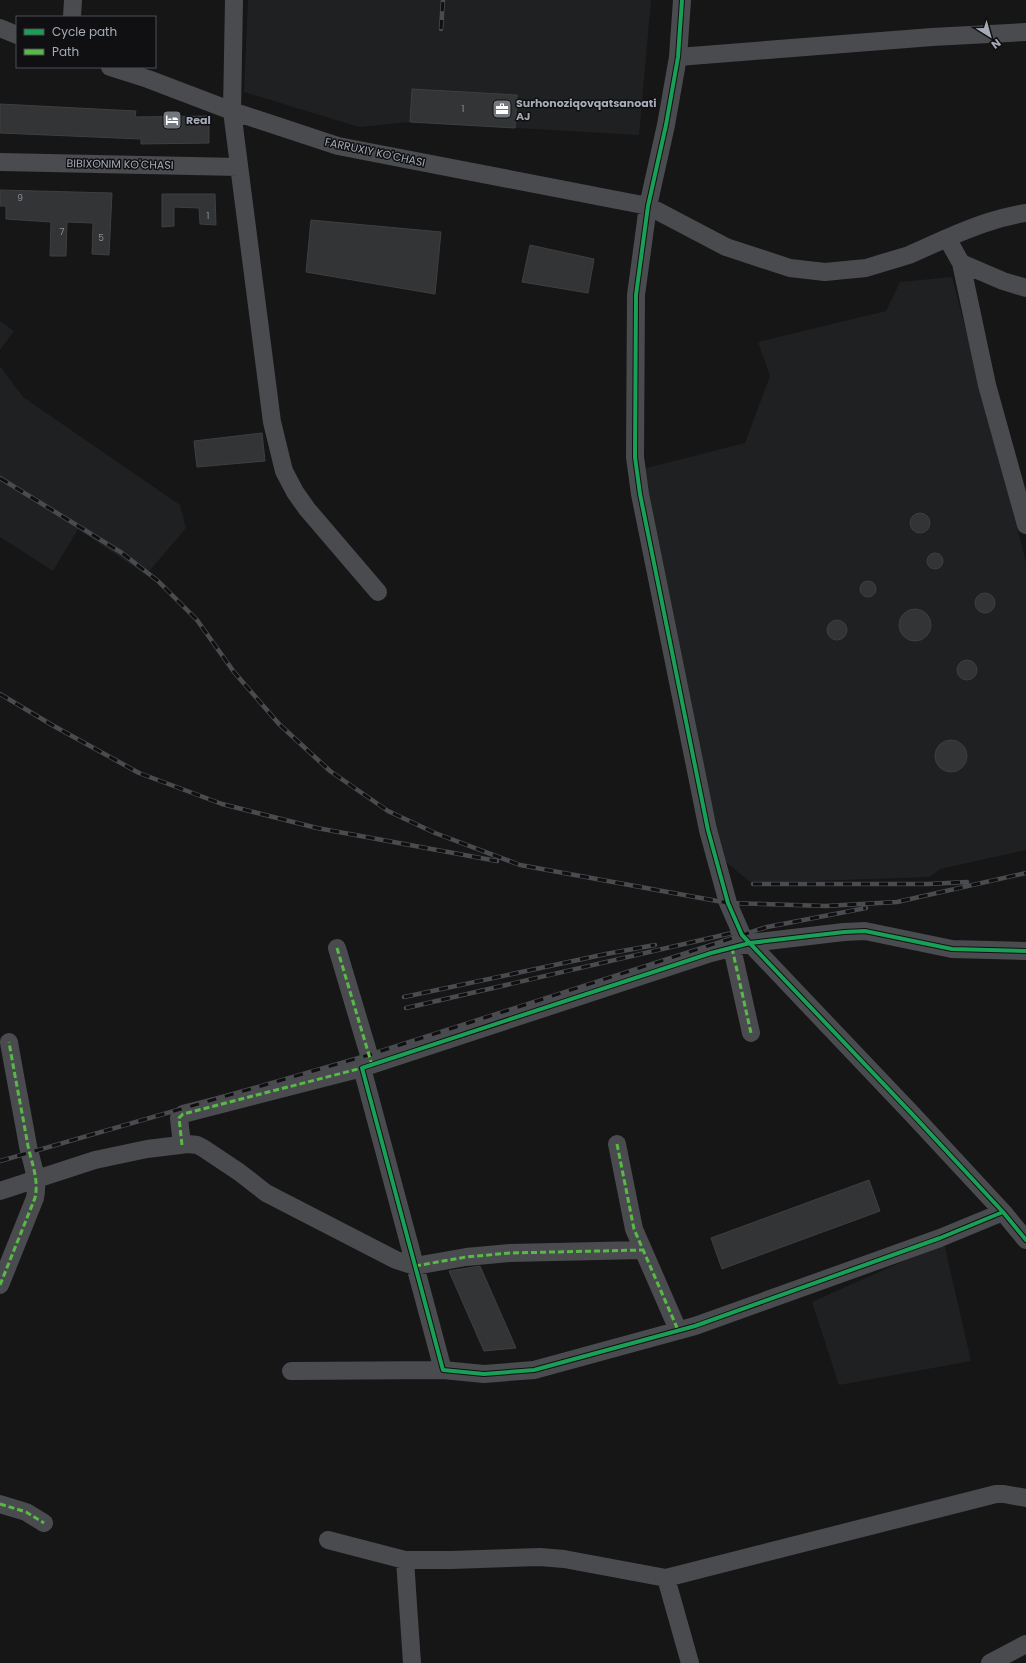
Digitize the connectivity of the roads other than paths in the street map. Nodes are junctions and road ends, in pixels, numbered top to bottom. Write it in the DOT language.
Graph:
graph roads {
  1 [pos="73,0"];
  2 [pos="234,0"];
  3 [pos="682,0"];
  4 [pos="72,16"];
  5 [pos="0,28"];
  6 [pos="1026,32"];
  7 [pos="16,35"];
  8 [pos="678,58"];
  9 [pos="113,68"];
  10 [pos="232,111"];
  11 [pos="0,162"];
  12 [pos="239,167"];
  13 [pos="648,206"];
  14 [pos="1026,213"];
  15 [pos="947,238"];
  16 [pos="961,263"];
  17 [pos="1026,288"];
  18 [pos="1026,525"];
  19 [pos="378,592"];
  20 [pos="750,943"];
  21 [pos="337,948"];
  22 [pos="732,948"];
  23 [pos="1026,951"];
  24 [pos="751,1033"];
  25 [pos="9,1042"];
  26 [pos="367,1066"];
  27 [pos="617,1144"];
  28 [pos="182,1145"];
  29 [pos="36,1178"];
  30 [pos="0,1191"];
  31 [pos="1003,1212"];
  32 [pos="1026,1240"];
  33 [pos="642,1250"];
  34 [pos="415,1266"];
  35 [pos="0,1285"];
  36 [pos="678,1330"];
  37 [pos="443,1370"];
  38 [pos="291,1371"];
  39 [pos="1026,1498"];
  40 [pos="0,1504"];
  41 [pos="44,1523"];
  42 [pos="328,1540"];
  43 [pos="405,1560"];
  44 [pos="666,1578"];
  45 [pos="1026,1644"];
  46 [pos="412,1663"];
  47 [pos="690,1663"];
  48 [pos="990,1663"];
  1 -- 4 [label="street"];
  2 -- 10 [label="street"];
  3 -- 8 [label="street"];
  5 -- 7 [label="street"];
  6 -- 8 [label="street"];
  8 -- 13 [label="street"];
  9 -- 10 [label="street, FARRUXIY KO'CHASI"];
  10 -- 12 [label="street"];
  10 -- 13 [label="street, FARRUXIY KO'CHASI"];
  11 -- 12 [label="street, BIBIXONIM KO'CHASI"];
  12 -- 19 [label="street"];
  13 -- 15 [label="street, FARRUXIY KO'CHASI"];
  13 -- 20 [label="street"];
  14 -- 15 [label="street, FARRUXIY KO'CHASI"];
  15 -- 16 [label="street"];
  16 -- 17 [label="street"];
  16 -- 18 [label="street"];
  20 -- 22 [label="street"];
  20 -- 23 [label="street"];
  20 -- 31 [label="street"];
  21 -- 26 [label="street"];
  22 -- 24 [label="street"];
  22 -- 26 [label="street"];
  25 -- 29 [label="street"];
  26 -- 28 [label="street"];
  26 -- 34 [label="street"];
  27 -- 33 [label="street"];
  28 -- 29 [label="street"];
  28 -- 34 [label="street"];
  29 -- 30 [label="street"];
  29 -- 35 [label="street"];
  31 -- 32 [label="street"];
  31 -- 36 [label="street"];
  33 -- 34 [label="street"];
  33 -- 36 [label="street"];
  34 -- 37 [label="street"];
  36 -- 37 [label="street"];
  37 -- 38 [label="street"];
  39 -- 44 [label="street"];
  40 -- 41 [label="street"];
  42 -- 43 [label="street"];
  43 -- 44 [label="street"];
  43 -- 46 [label="street"];
  44 -- 47 [label="street"];
  45 -- 48 [label="street"];
}
